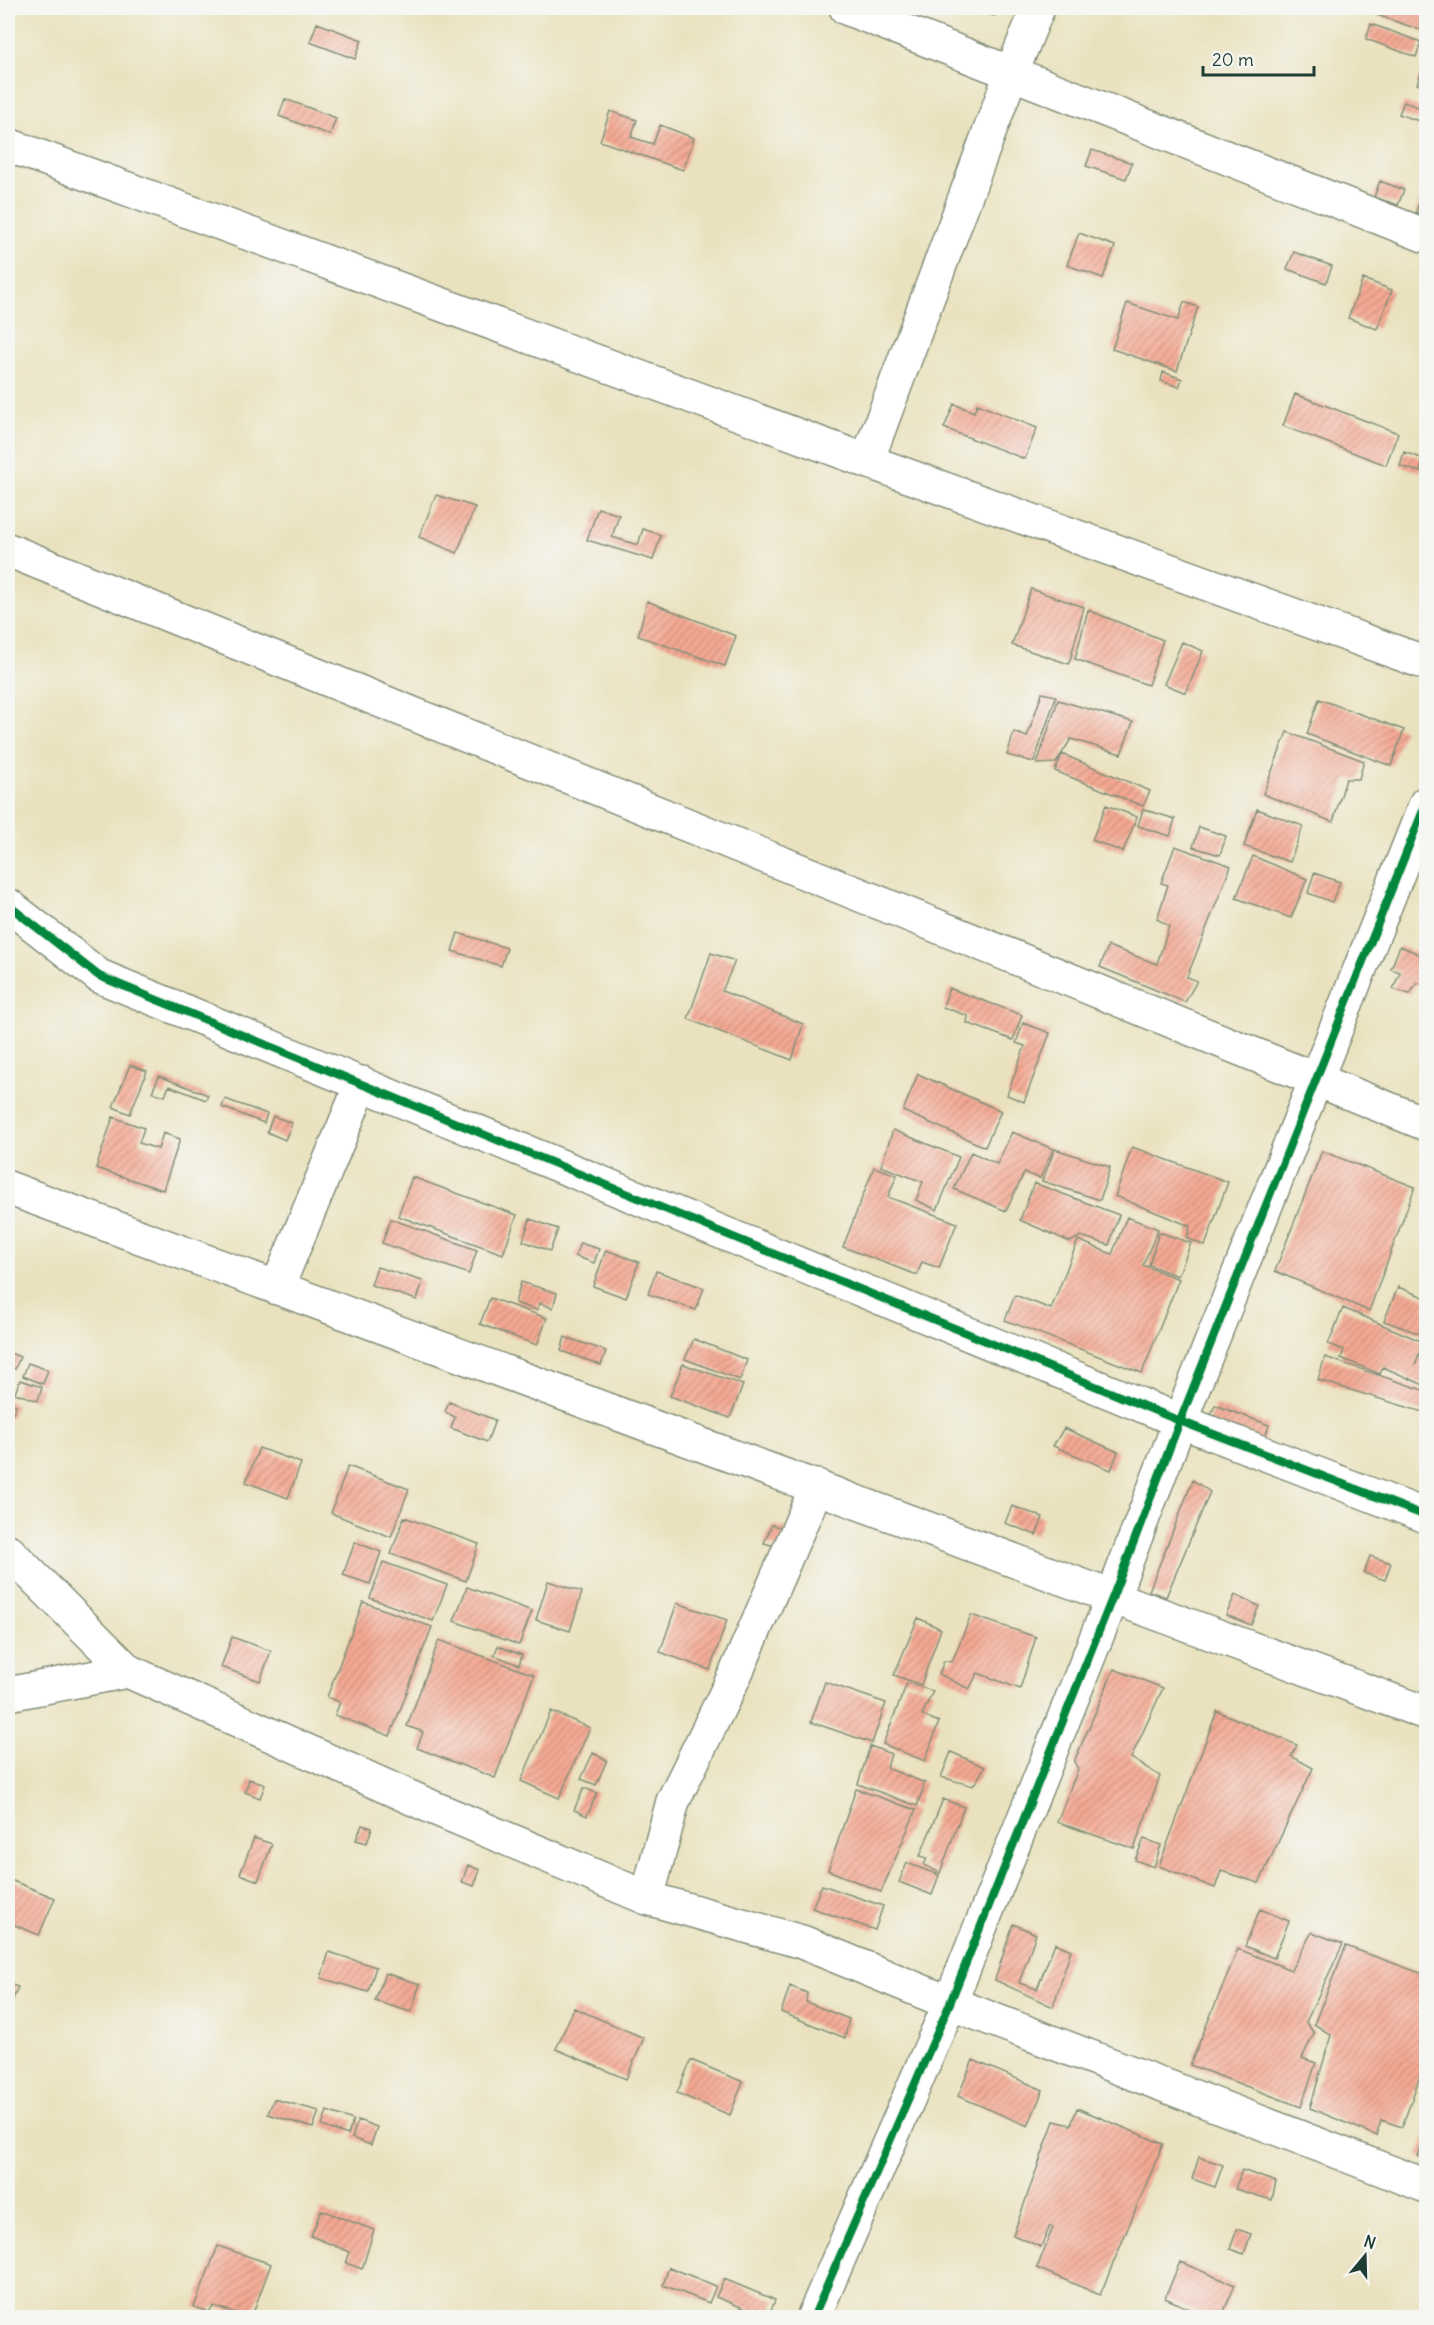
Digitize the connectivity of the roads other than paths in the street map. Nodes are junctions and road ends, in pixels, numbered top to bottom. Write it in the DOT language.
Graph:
graph roads {
  1 [pos="846,8"];
  2 [pos="1038,8"];
  3 [pos="1011,74"];
  4 [pos="8,145"];
  5 [pos="1426,236"];
  6 [pos="867,461"];
  7 [pos="8,550"];
  8 [pos="1426,663"];
  9 [pos="1426,803"];
  10 [pos="8,905"];
  11 [pos="1317,1079"];
  12 [pos="362,1083"];
  13 [pos="1426,1124"];
  14 [pos="8,1188"];
  15 [pos="277,1288"];
  16 [pos="1180,1421"];
  17 [pos="817,1486"];
  18 [pos="1426,1516"];
  19 [pos="8,1551"];
  20 [pos="1113,1596"];
  21 [pos="128,1671"];
  22 [pos="8,1695"];
  23 [pos="1426,1713"];
  24 [pos="647,1898"];
  25 [pos="950,2003"];
  26 [pos="1426,2186"];
  27 [pos="813,2318"];
  1 -- 3 [label="street"];
  2 -- 3 [label="street"];
  3 -- 5 [label="street"];
  3 -- 6 [label="street"];
  4 -- 6 [label="street"];
  6 -- 8 [label="street"];
  7 -- 11 [label="street"];
  9 -- 11 [label="street"];
  10 -- 12 [label="street"];
  11 -- 13 [label="street"];
  11 -- 16 [label="street"];
  12 -- 15 [label="street"];
  12 -- 16 [label="street"];
  14 -- 15 [label="street"];
  15 -- 17 [label="street"];
  16 -- 18 [label="street"];
  16 -- 20 [label="street"];
  17 -- 20 [label="street"];
  17 -- 24 [label="street"];
  19 -- 21 [label="street"];
  20 -- 23 [label="street"];
  20 -- 25 [label="street"];
  21 -- 22 [label="street"];
  21 -- 24 [label="street"];
  24 -- 25 [label="street"];
  25 -- 26 [label="street"];
  25 -- 27 [label="street"];
}
